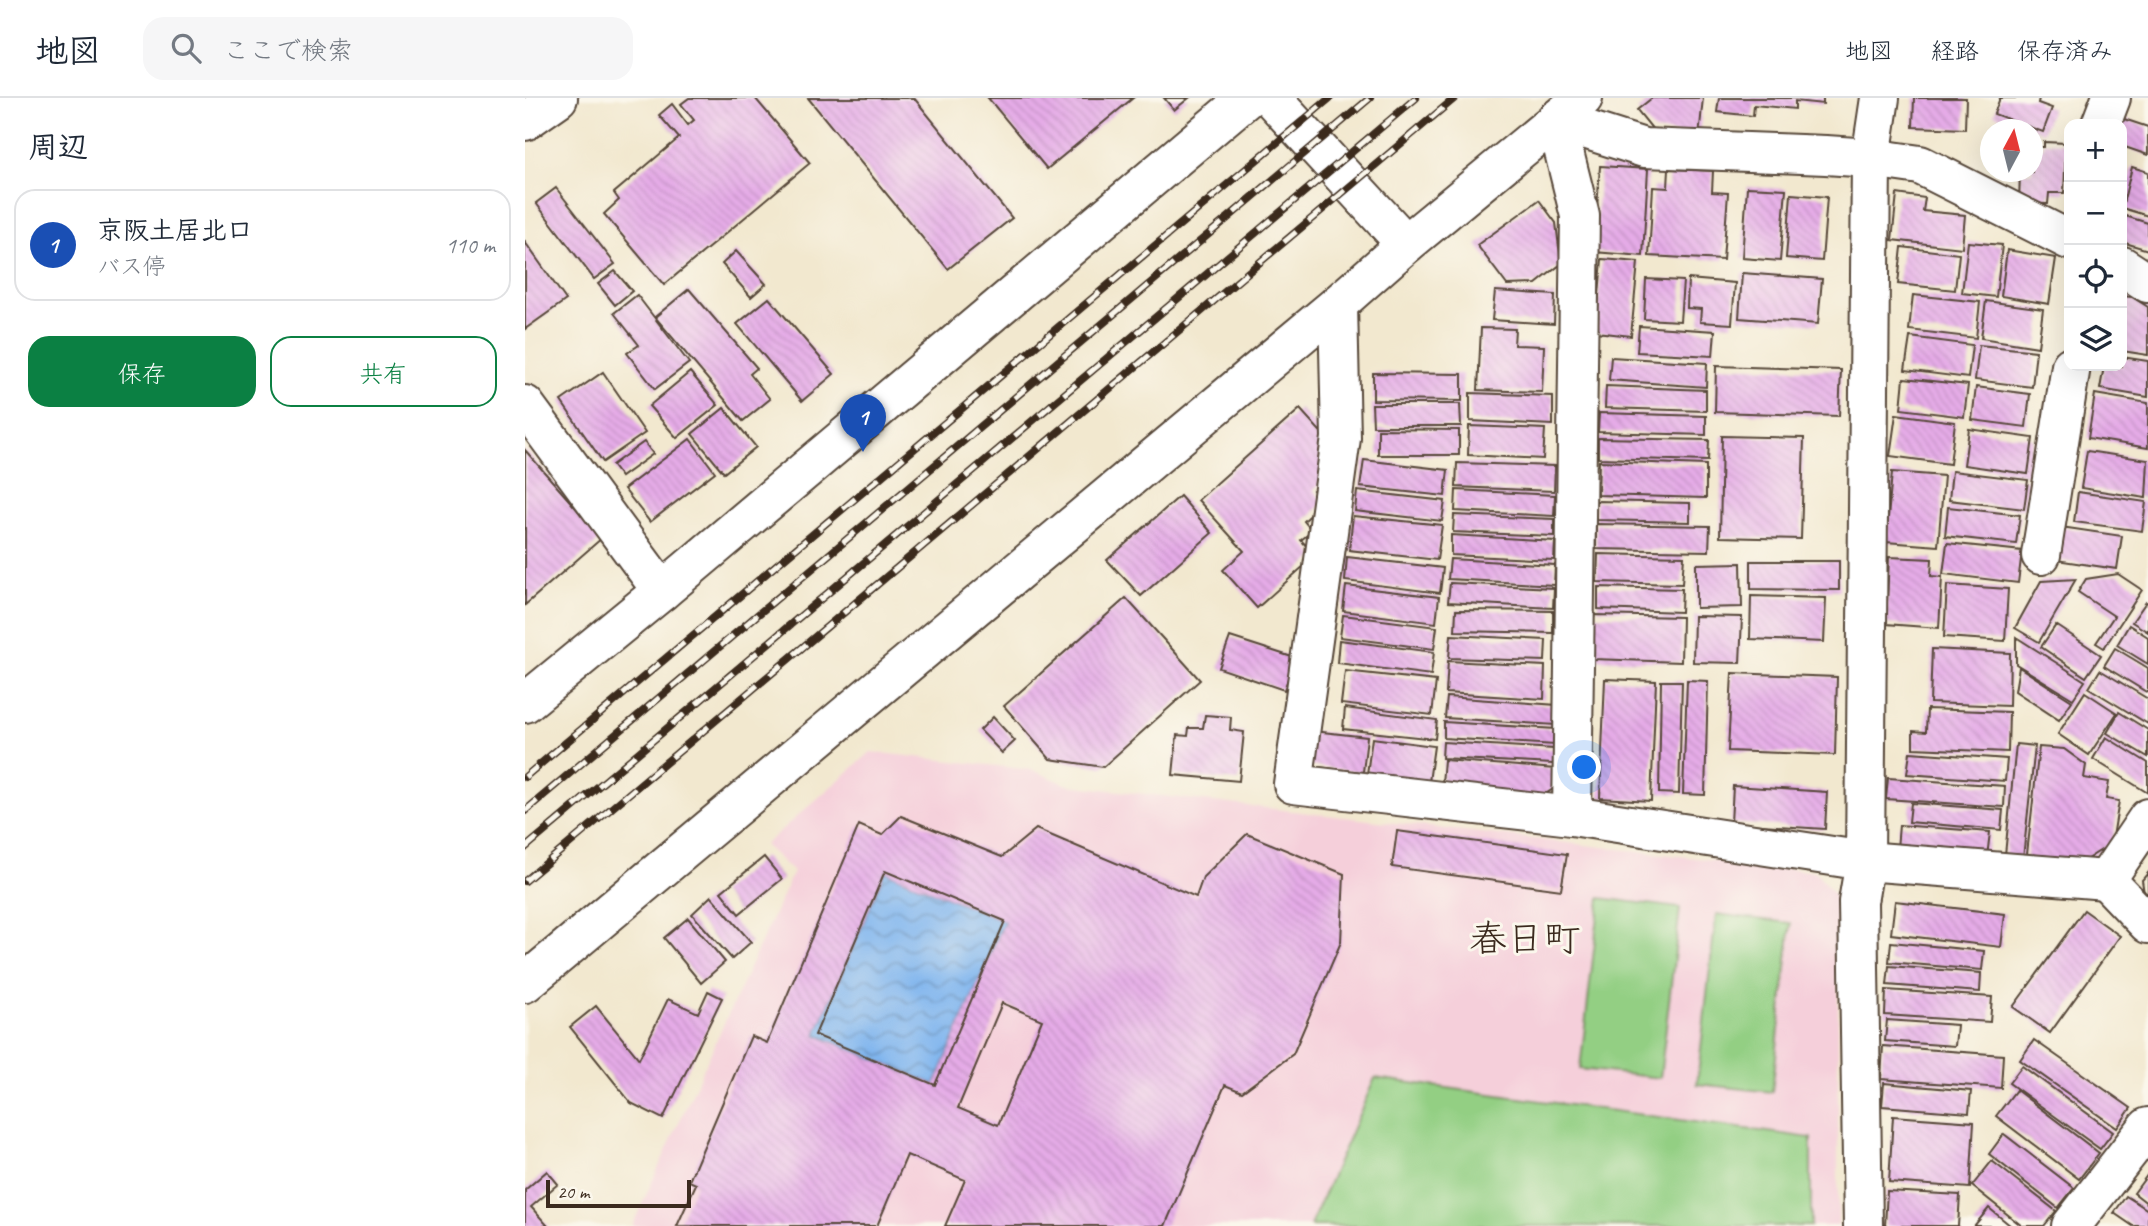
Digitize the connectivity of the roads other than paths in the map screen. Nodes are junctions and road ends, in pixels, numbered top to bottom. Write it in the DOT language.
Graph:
graph roads {
  1 [pos="558,98"];
  2 [pos="1247,98"];
  3 [pos="1271,98"];
  4 [pos="1880,98"];
  5 [pos="2111,98"];
  6 [pos="1570,109"];
  7 [pos="2103,119"];
  8 [pos="525,121"];
  9 [pos="1871,158"];
  10 [pos="2064,238"];
  11 [pos="1406,244"];
  12 [pos="2127,269"];
  13 [pos="2148,283"];
  14 [pos="1338,304"];
  15 [pos="2070,371"];
  16 [pos="525,405"];
  17 [pos="2041,555"];
  18 [pos="662,591"];
  19 [pos="525,703"];
  20 [pos="1572,816"];
  21 [pos="2148,818"];
  22 [pos="1865,861"];
  23 [pos="2106,880"];
  24 [pos="2148,924"];
  25 [pos="525,983"];
  26 [pos="2148,1127"];
  27 [pos="1863,1226"];
  28 [pos="2071,1226"];
  1 -- 8 [label="street"];
  2 -- 18 [label="street"];
  3 -- 11 [label="street"];
  4 -- 9 [label="street"];
  5 -- 7 [label="street"];
  6 -- 9 [label="street"];
  6 -- 11 [label="street"];
  6 -- 20 [label="street"];
  9 -- 10 [label="street"];
  9 -- 22 [label="street"];
  11 -- 14 [label="street"];
  12 -- 13 [label="street"];
  14 -- 20 [label="street"];
  14 -- 25 [label="street"];
  15 -- 17 [label="street"];
  16 -- 18 [label="street"];
  18 -- 19 [label="street"];
  20 -- 22 [label="street"];
  21 -- 23 [label="street"];
  22 -- 23 [label="street"];
  22 -- 27 [label="street"];
  23 -- 24 [label="street"];
  26 -- 28 [label="street"];
}
